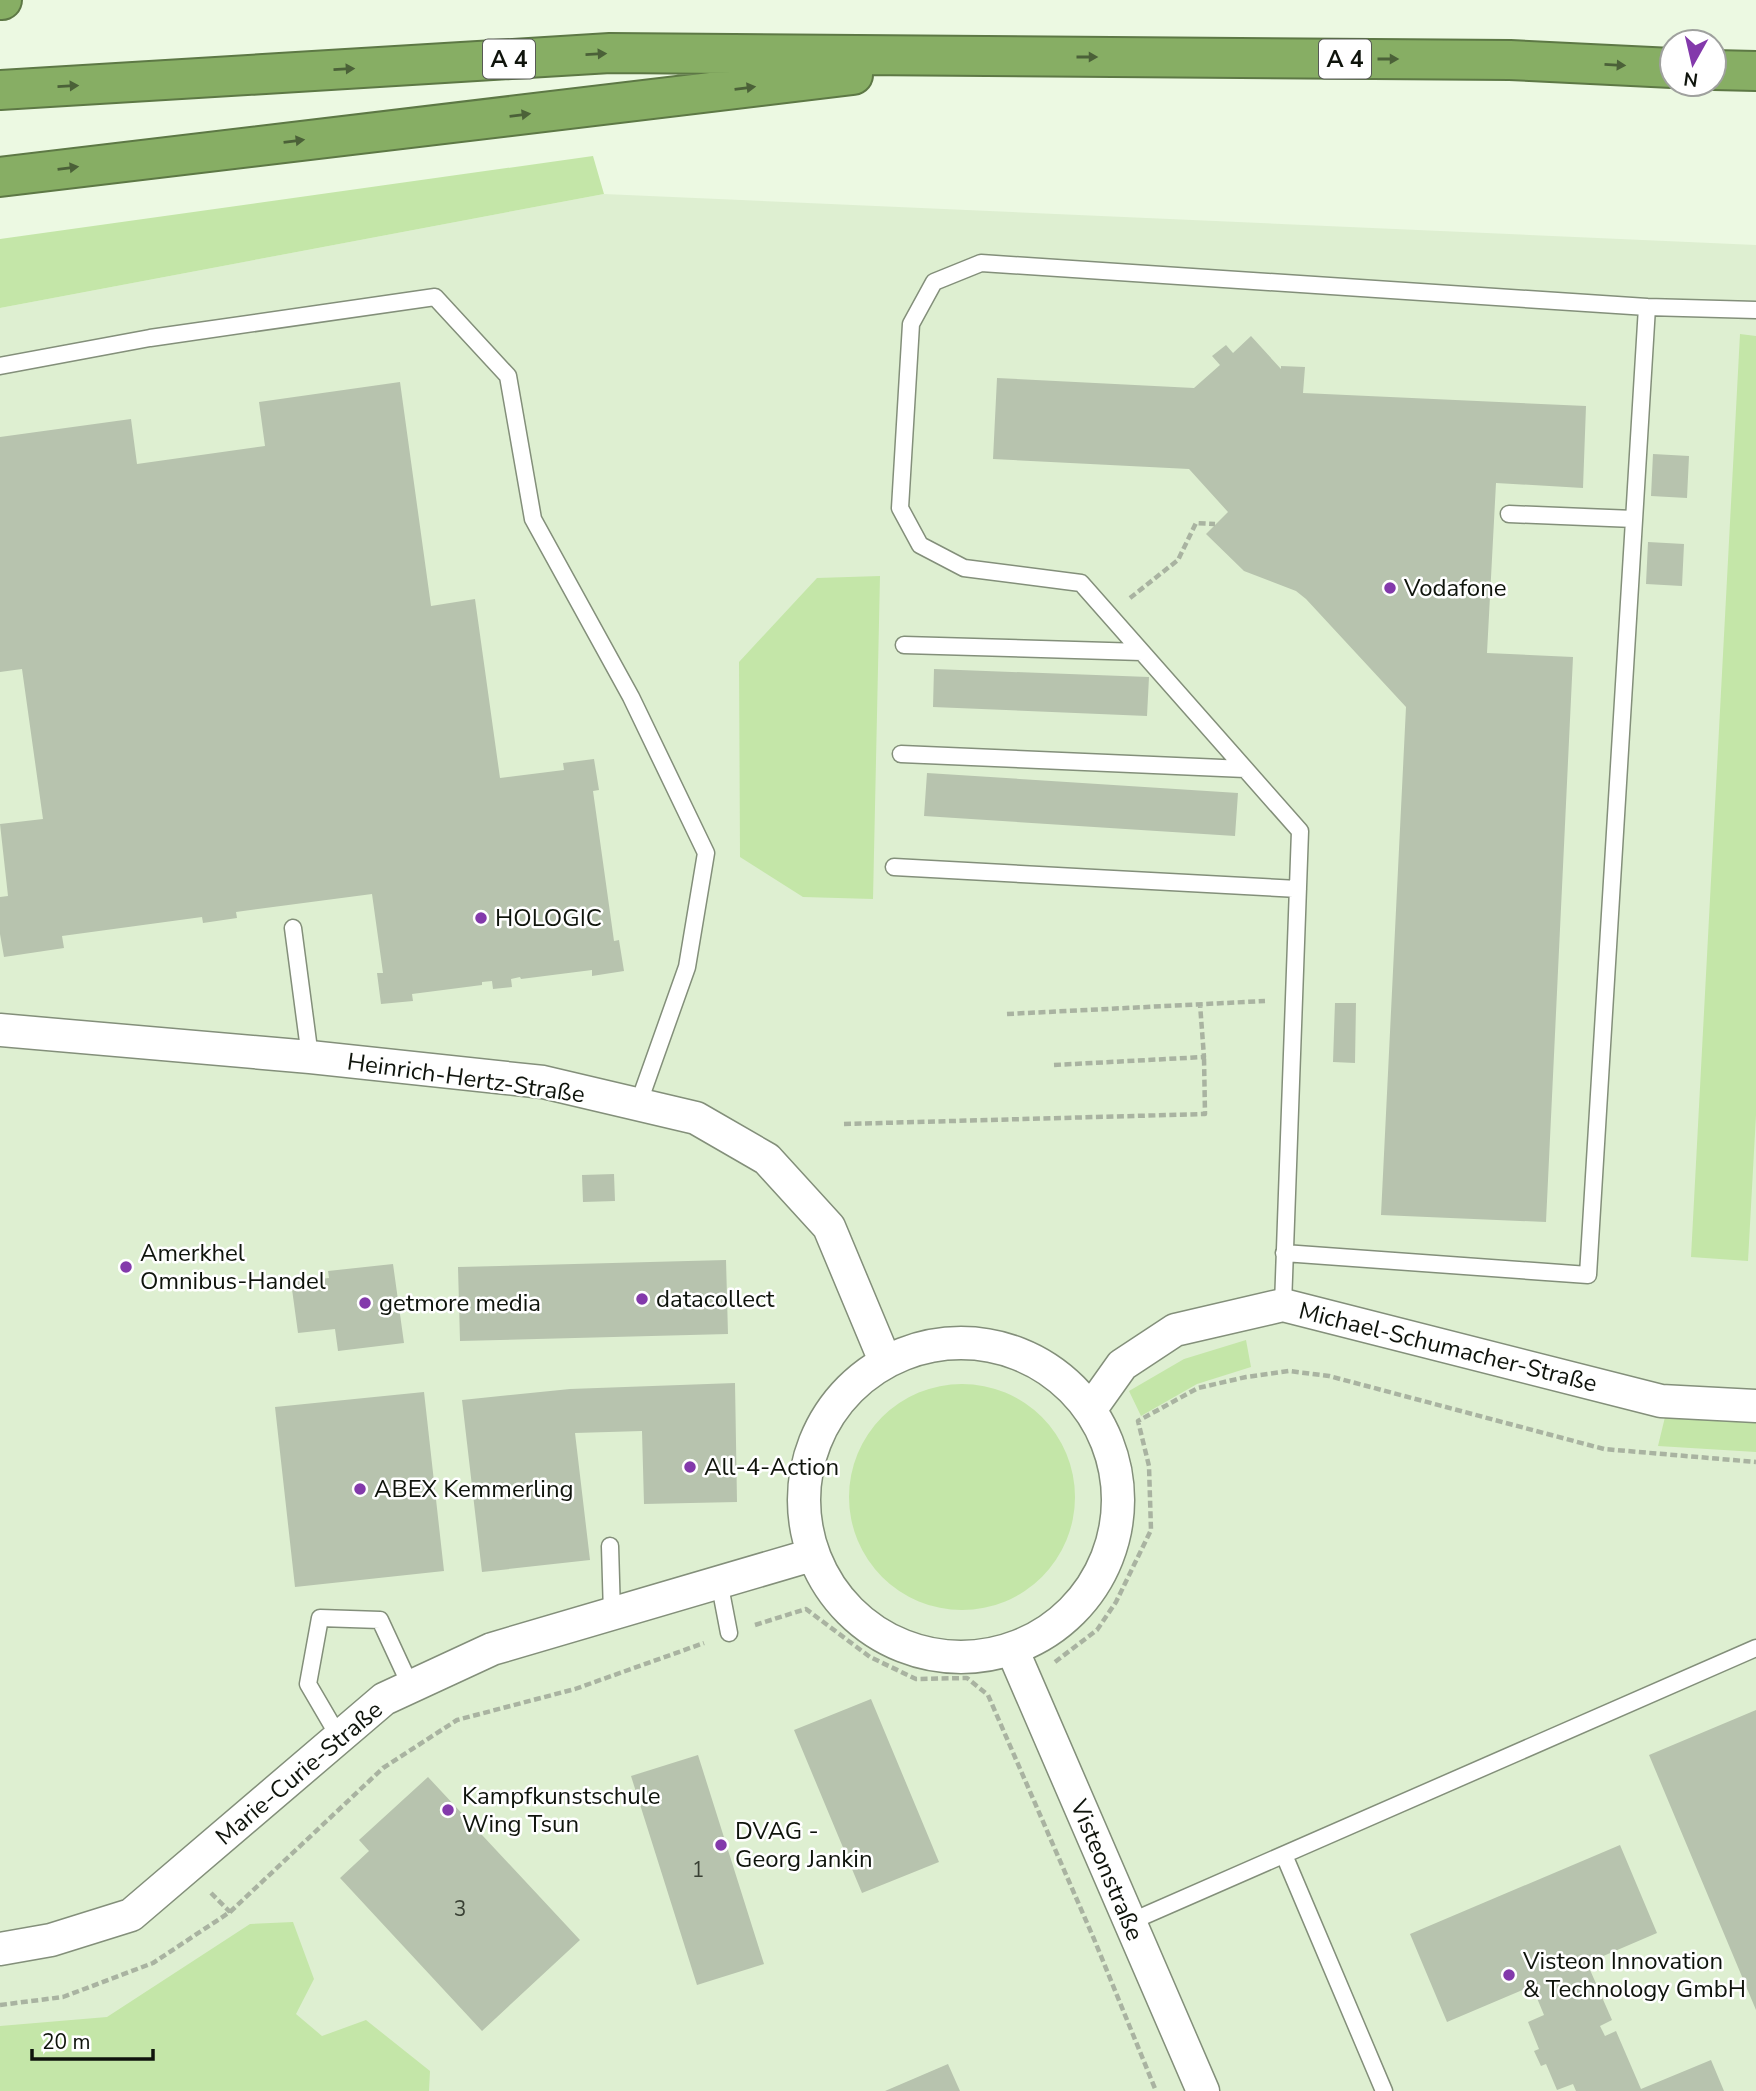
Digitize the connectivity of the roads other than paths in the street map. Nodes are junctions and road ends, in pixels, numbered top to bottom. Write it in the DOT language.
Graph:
graph roads {
  1 [pos="1018,56"];
  2 [pos="1658,67"];
  3 [pos="1728,70"];
  4 [pos="1756,72"];
  5 [pos="0,90"];
  6 [pos="0,177"];
  7 [pos="1647,307"];
  8 [pos="1756,310"];
  9 [pos="0,366"];
  10 [pos="1509,514"];
  11 [pos="1634,519"];
  12 [pos="904,645"];
  13 [pos="1142,652"];
  14 [pos="901,754"];
  15 [pos="1245,769"];
  16 [pos="894,867"];
  17 [pos="1298,889"];
  18 [pos="293,928"];
  19 [pos="0,1030"];
  20 [pos="310,1057"];
  21 [pos="638,1105"];
  22 [pos="1284,1253"];
  23 [pos="1283,1305"];
  24 [pos="885,1361"];
  25 [pos="1756,1406"];
  26 [pos="1090,1410"];
  27 [pos="610,1546"];
  28 [pos="813,1555"];
  29 [pos="719,1581"];
  30 [pos="612,1614"];
  31 [pos="729,1633"];
  32 [pos="1756,1648"];
  33 [pos="1012,1649"];
  34 [pos="411,1687"];
  35 [pos="339,1737"];
  36 [pos="1284,1855"];
  37 [pos="1130,1922"];
  38 [pos="0,1949"];
  39 [pos="1203,2091"];
  40 [pos="1384,2091"];
  1 -- 2 [label="highway, A 4, one-way"];
  5 -- 1 [label="highway, A 4, one-way"];
  6 -- 1 [label="highway, one-way"];
  3 -- 4 [label="highway"];
  7 -- 8 [label="lane"];
  7 -- 11 [label="lane"];
  7 -- 13 [label="lane"];
  9 -- 21 [label="lane"];
  10 -- 11 [label="lane"];
  11 -- 22 [label="lane"];
  12 -- 13 [label="lane"];
  13 -- 15 [label="lane"];
  14 -- 15 [label="lane"];
  15 -- 17 [label="lane"];
  16 -- 17 [label="lane"];
  17 -- 22 [label="lane"];
  18 -- 20 [label="lane"];
  19 -- 20 [label="street, Heinrich-Hertz-Straße"];
  20 -- 21 [label="street, Heinrich-Hertz-Straße"];
  21 -- 24 [label="street, Heinrich-Hertz-Straße"];
  22 -- 23 [label="lane"];
  23 -- 25 [label="street, Michael-Schumacher-Straße"];
  23 -- 26 [label="street, Michael-Schumacher-Straße"];
  24 -- 26 [label="street"];
  24 -- 28 [label="street"];
  26 -- 33 [label="street"];
  27 -- 30 [label="lane"];
  28 -- 29 [label="street, Marie-Curie-Straße"];
  28 -- 33 [label="street"];
  29 -- 30 [label="street, Marie-Curie-Straße"];
  29 -- 31 [label="lane"];
  30 -- 34 [label="street, Marie-Curie-Straße"];
  32 -- 36 [label="lane"];
  33 -- 37 [label="street, Visteonstraße"];
  34 -- 35 [label="street, Marie-Curie-Straße"];
  34 -- 35 [label="lane"];
  35 -- 38 [label="street, Marie-Curie-Straße"];
  36 -- 37 [label="lane"];
  36 -- 40 [label="lane"];
  37 -- 39 [label="street, Visteonstraße"];
}
